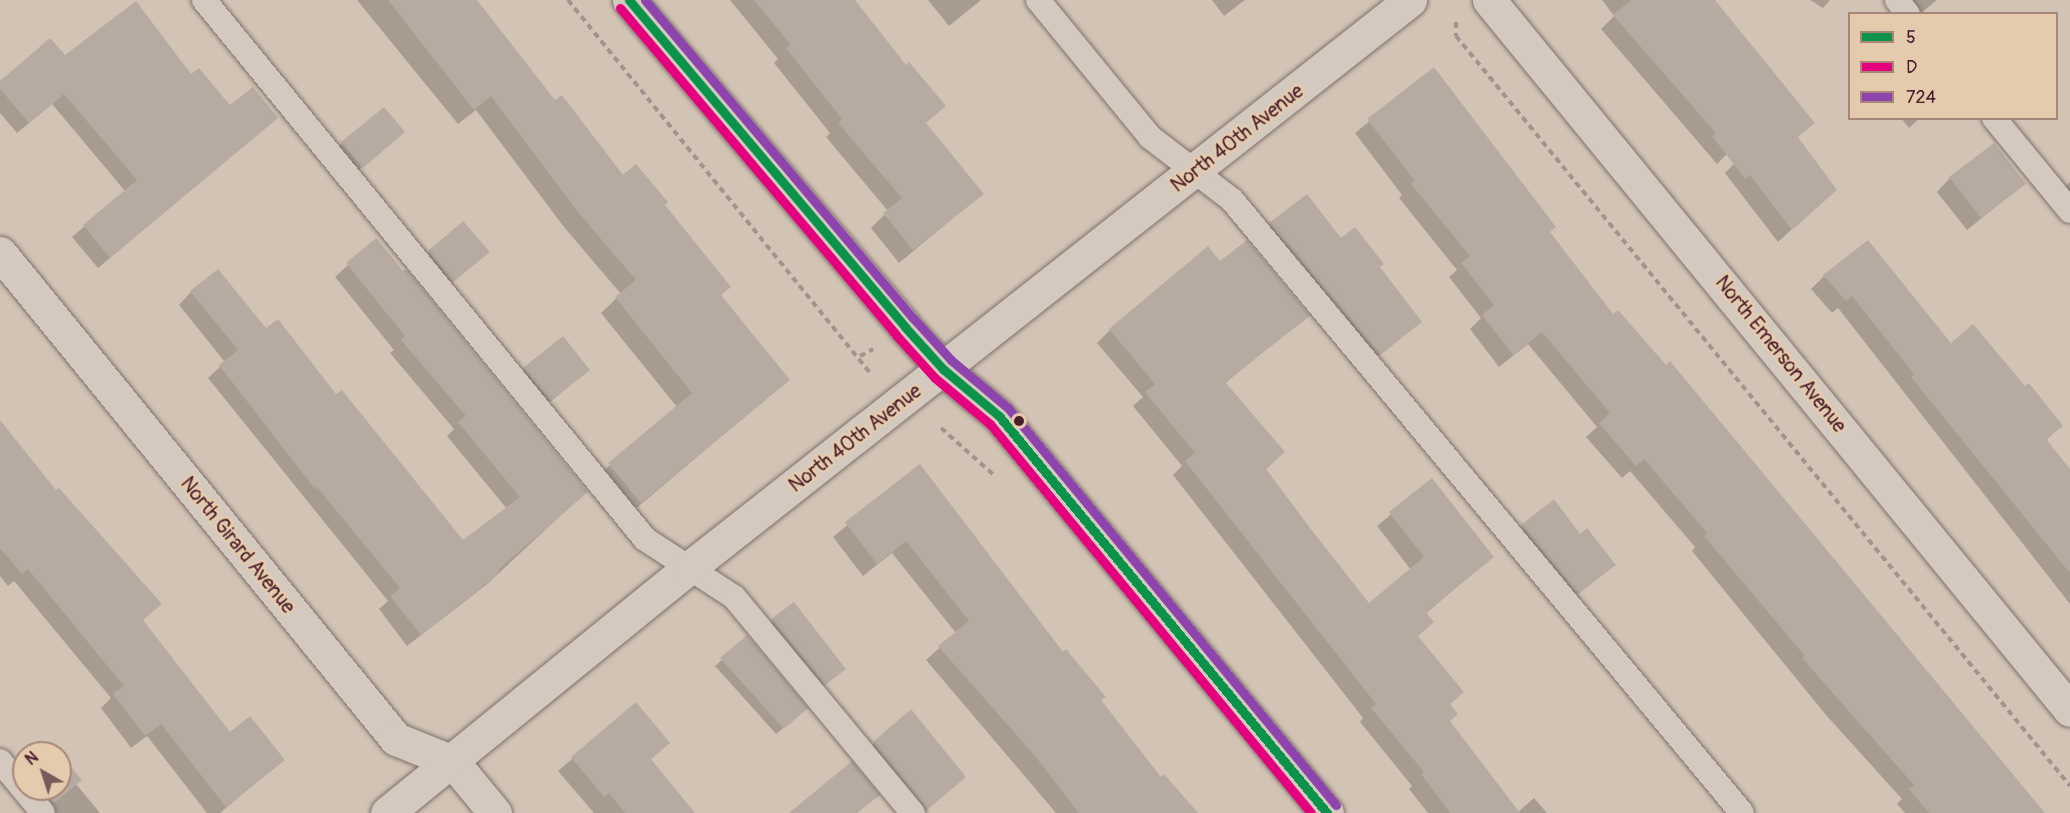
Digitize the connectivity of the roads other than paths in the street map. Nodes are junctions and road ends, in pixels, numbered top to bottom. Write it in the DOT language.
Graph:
graph roads {
  1 [pos="204,0"];
  2 [pos="629,0"];
  3 [pos="1038,0"];
  4 [pos="1410,0"];
  5 [pos="1489,0"];
  6 [pos="1897,0"];
  7 [pos="1906,12"];
  8 [pos="1996,120"];
  9 [pos="1195,172"];
  10 [pos="2070,211"];
  11 [pos="0,253"];
  12 [pos="943,369"];
  13 [pos="689,568"];
  14 [pos="2070,710"];
  15 [pos="0,761"];
  16 [pos="453,762"];
  17 [pos="44,813"];
  18 [pos="387,813"];
  19 [pos="495,813"];
  20 [pos="913,813"];
  21 [pos="1327,813"];
  22 [pos="1742,813"];
  1 -- 13 [label="lane"];
  2 -- 12 [label="street"];
  3 -- 9 [label="lane"];
  4 -- 9 [label="street, North 40th Avenue"];
  5 -- 14 [label="street, North Emerson Avenue"];
  6 -- 7 [label="lane"];
  8 -- 10 [label="lane"];
  9 -- 12 [label="street, North 40th Avenue"];
  9 -- 22 [label="lane"];
  11 -- 16 [label="street, North Girard Avenue"];
  12 -- 13 [label="street, North 40th Avenue"];
  12 -- 21 [label="street"];
  13 -- 16 [label="street, North 40th Avenue"];
  13 -- 20 [label="lane"];
  15 -- 17 [label="lane"];
  16 -- 18 [label="street, North 40th Avenue"];
  16 -- 19 [label="street, North Girard Avenue"];
}
